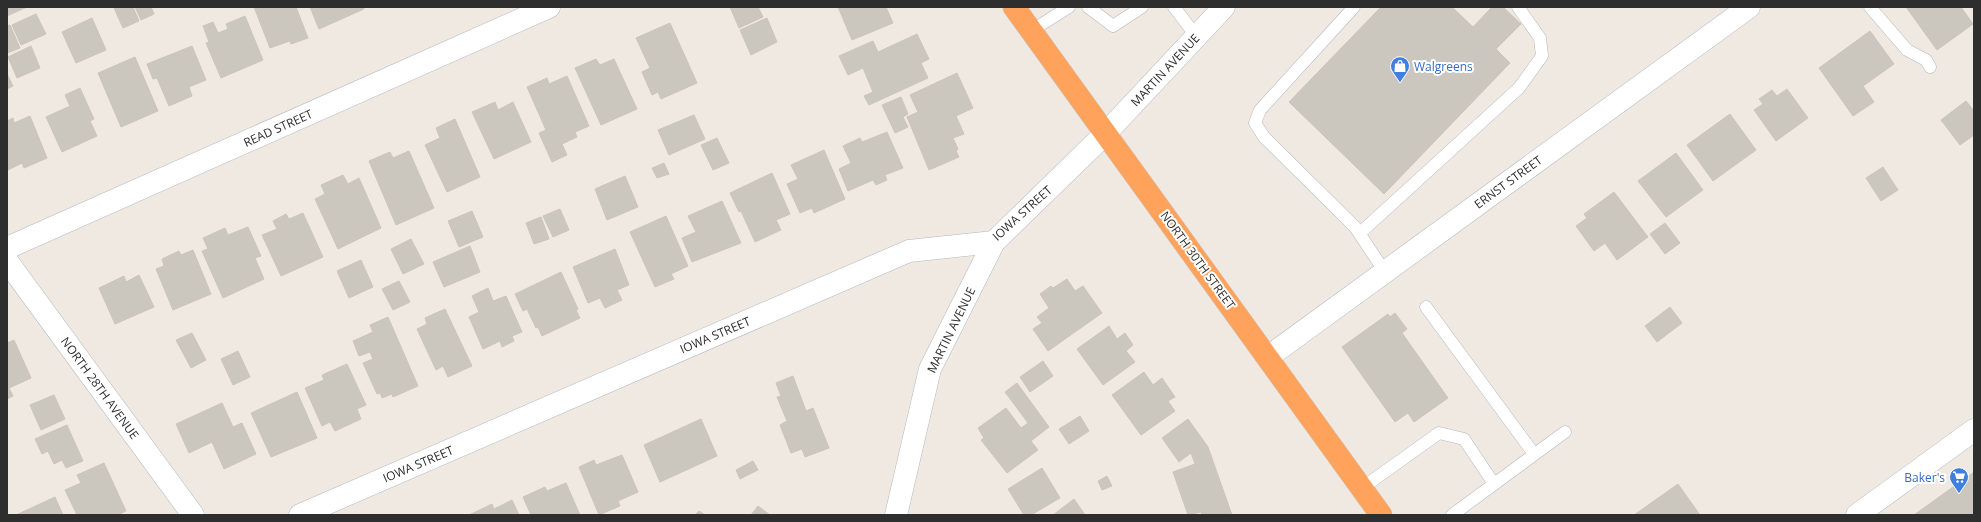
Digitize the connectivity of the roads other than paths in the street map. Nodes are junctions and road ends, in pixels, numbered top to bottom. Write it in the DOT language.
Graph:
graph roads {
  1 [pos="549,7"];
  2 [pos="1014,7"];
  3 [pos="1069,7"];
  4 [pos="1088,7"];
  5 [pos="1142,7"];
  6 [pos="1174,7"];
  7 [pos="1224,7"];
  8 [pos="1354,7"];
  9 [pos="1518,7"];
  10 [pos="1748,7"];
  11 [pos="1870,7"];
  12 [pos="1031,31"];
  13 [pos="1196,36"];
  14 [pos="1930,67"];
  15 [pos="1106,133"];
  16 [pos="1360,233"];
  17 [pos="994,242"];
  18 [pos="7,248"];
  19 [pos="7,261"];
  20 [pos="1385,272"];
  21 [pos="1426,307"];
  22 [pos="1268,357"];
  23 [pos="1974,430"];
  24 [pos="1565,432"];
  25 [pos="1534,454"];
  26 [pos="1494,484"];
  27 [pos="1362,488"];
  28 [pos="193,515"];
  29 [pos="300,515"];
  30 [pos="896,515"];
  31 [pos="1381,515"];
  32 [pos="1452,515"];
  33 [pos="1857,515"];
  1 -- 18 [label="street, READ STREET"];
  2 -- 12 [label="highway, NORTH 30TH STREET"];
  3 -- 12 [label="lane"];
  4 -- 5 [label="lane"];
  6 -- 13 [label="lane"];
  7 -- 13 [label="street, MARTIN AVENUE"];
  8 -- 16 [label="lane"];
  9 -- 16 [label="lane"];
  10 -- 20 [label="street, ERNST STREET"];
  11 -- 14 [label="lane"];
  12 -- 15 [label="highway, NORTH 30TH STREET"];
  13 -- 15 [label="street, MARTIN AVENUE"];
  15 -- 17 [label="street, IOWA STREET"];
  15 -- 22 [label="highway, NORTH 30TH STREET"];
  16 -- 20 [label="lane"];
  17 -- 29 [label="street, IOWA STREET"];
  17 -- 30 [label="street, MARTIN AVENUE"];
  19 -- 28 [label="street, NORTH 28TH AVENUE"];
  20 -- 22 [label="street, ERNST STREET"];
  21 -- 25 [label="lane"];
  22 -- 27 [label="highway, NORTH 30TH STREET"];
  23 -- 33 [label="street"];
  24 -- 25 [label="lane"];
  25 -- 26 [label="lane"];
  26 -- 27 [label="lane"];
  26 -- 32 [label="lane"];
  27 -- 31 [label="highway, NORTH 30TH STREET"];
}
